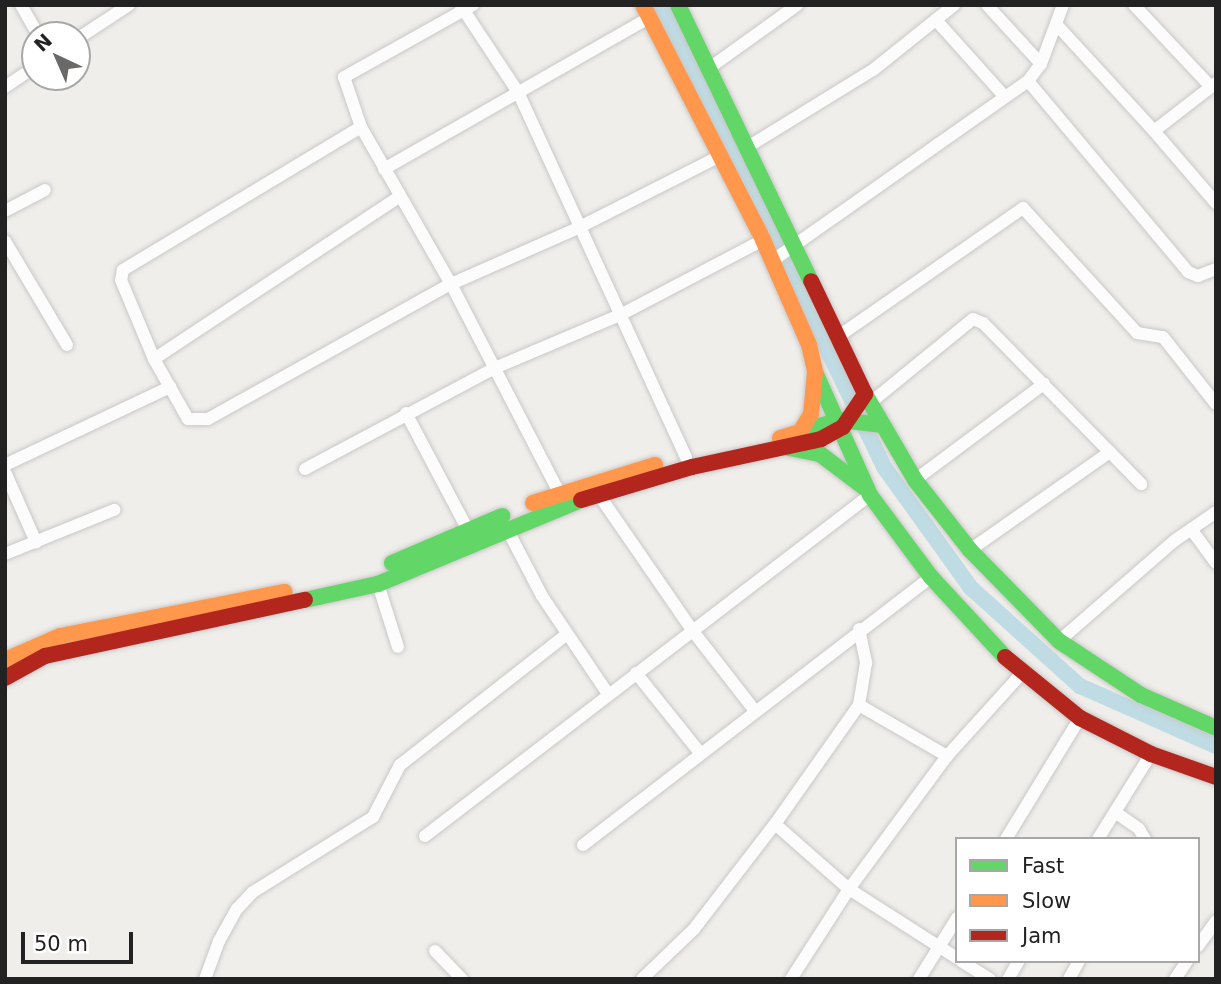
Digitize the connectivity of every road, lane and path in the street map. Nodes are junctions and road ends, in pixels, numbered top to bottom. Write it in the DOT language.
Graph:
graph roads {
  1 [pos="21,5"];
  2 [pos="129,5"];
  3 [pos="678,5"];
  4 [pos="797,5"];
  5 [pos="954,5"];
  6 [pos="988,5"];
  7 [pos="1063,5"];
  8 [pos="1134,5"];
  9 [pos="466,7"];
  10 [pos="646,11"];
  11 [pos="936,20"];
  12 [pos="30,21"];
  13 [pos="1056,24"];
  14 [pos="91,30"];
  15 [pos="1041,64"];
  16 [pos="708,69"];
  17 [pos="21,76"];
  18 [pos="1028,80"];
  19 [pos="1213,84"];
  20 [pos="5,87"];
  21 [pos="518,92"];
  22 [pos="1004,97"];
  23 [pos="361,127"];
  24 [pos="1154,131"];
  25 [pos="746,148"];
  26 [pos="720,156"];
  27 [pos="384,169"];
  28 [pos="45,190"];
  29 [pos="400,196"];
  30 [pos="1216,203"];
  31 [pos="5,211"];
  32 [pos="578,228"];
  33 [pos="763,240"];
  34 [pos="5,242"];
  35 [pos="790,248"];
  36 [pos="773,260"];
  37 [pos="1216,269"];
  38 [pos="451,284"];
  39 [pos="622,314"];
  40 [pos="836,338"];
  41 [pos="66,345"];
  42 [pos="154,359"];
  43 [pos="495,368"];
  44 [pos="815,372"];
  45 [pos="1044,384"];
  46 [pos="170,387"];
  47 [pos="1216,404"];
  48 [pos="406,413"];
  49 [pos="855,414"];
  50 [pos="800,432"];
  51 [pos="789,448"];
  52 [pos="1111,452"];
  53 [pos="686,457"];
  54 [pos="5,465"];
  55 [pos="305,469"];
  56 [pos="5,472"];
  57 [pos="915,480"];
  58 [pos="1141,484"];
  59 [pos="559,492"];
  60 [pos="869,492"];
  61 [pos="598,495"];
  62 [pos="114,510"];
  63 [pos="1216,512"];
  64 [pos="506,527"];
  65 [pos="1191,529"];
  66 [pos="471,535"];
  67 [pos="36,542"];
  68 [pos="970,550"];
  69 [pos="5,554"];
  70 [pos="1216,563"];
  71 [pos="931,578"];
  72 [pos="378,584"];
  73 [pos="859,629"];
  74 [pos="692,630"];
  75 [pos="567,634"];
  76 [pos="1059,641"];
  77 [pos="398,647"];
  78 [pos="5,660"];
  79 [pos="636,673"];
  80 [pos="1021,674"];
  81 [pos="5,678"];
  82 [pos="608,694"];
  83 [pos="859,705"];
  84 [pos="755,711"];
  85 [pos="1080,718"];
  86 [pos="1216,729"];
  87 [pos="700,753"];
  88 [pos="1151,754"];
  89 [pos="947,756"];
  90 [pos="1216,777"];
  91 [pos="1115,812"];
  92 [pos="775,824"];
  93 [pos="425,836"];
  94 [pos="1007,837"];
  95 [pos="1099,837"];
  96 [pos="1144,837"];
  97 [pos="583,845"];
  98 [pos="849,889"];
  99 [pos="955,921"];
  100 [pos="1216,921"];
  101 [pos="1200,943"];
  102 [pos="939,947"];
  103 [pos="435,951"];
  104 [pos="955,957"];
  105 [pos="964,963"];
  106 [pos="1019,963"];
  107 [pos="1078,963"];
  108 [pos="1186,963"];
  109 [pos="205,979"];
  110 [pos="462,979"];
  111 [pos="642,979"];
  112 [pos="791,979"];
  113 [pos="919,979"];
  114 [pos="990,979"];
  115 [pos="1008,979"];
  116 [pos="1069,979"];
  117 [pos="1175,979"];
  1 -- 12 [label="street"];
  2 -- 14 [label="street"];
  3 -- 16 [label="main road"];
  4 -- 16 [label="street"];
  5 -- 11 [label="street"];
  6 -- 15 [label="street"];
  7 -- 13 [label="street"];
  8 -- 19 [label="street"];
  9 -- 21 [label="street"];
  9 -- 23 [label="street"];
  10 -- 21 [label="street"];
  10 -- 26 [label="main road"];
  11 -- 22 [label="street"];
  11 -- 25 [label="street"];
  13 -- 15 [label="street"];
  13 -- 24 [label="street"];
  15 -- 18 [label="street"];
  16 -- 25 [label="main road"];
  17 -- 20 [label="street"];
  18 -- 22 [label="street"];
  18 -- 37 [label="street"];
  19 -- 24 [label="street"];
  21 -- 27 [label="street"];
  21 -- 32 [label="street"];
  22 -- 35 [label="street"];
  23 -- 27 [label="street"];
  23 -- 42 [label="street"];
  24 -- 30 [label="street"];
  25 -- 35 [label="main road"];
  26 -- 32 [label="street"];
  26 -- 33 [label="main road"];
  27 -- 29 [label="street"];
  28 -- 31 [label="street"];
  29 -- 38 [label="street"];
  29 -- 42 [label="street"];
  32 -- 38 [label="street"];
  32 -- 39 [label="street"];
  33 -- 36 [label="main road"];
  33 -- 39 [label="street"];
  34 -- 41 [label="street"];
  35 -- 36 [label="street"];
  35 -- 40 [label="main road"];
  36 -- 44 [label="main road"];
  38 -- 43 [label="street"];
  38 -- 46 [label="street"];
  39 -- 43 [label="street"];
  39 -- 53 [label="street"];
  40 -- 47 [label="street"];
  40 -- 49 [label="main road"];
  42 -- 46 [label="street"];
  43 -- 48 [label="street"];
  43 -- 59 [label="street"];
  44 -- 49 [label="main road"];
  44 -- 50 [label="main road"];
  45 -- 49 [label="street"];
  45 -- 52 [label="street"];
  45 -- 57 [label="street"];
  46 -- 54 [label="street"];
  48 -- 55 [label="street"];
  48 -- 66 [label="street"];
  49 -- 50 [label="main road"];
  49 -- 51 [label="main road"];
  49 -- 57 [label="main road"];
  49 -- 60 [label="main road"];
  50 -- 53 [label="main road"];
  51 -- 60 [label="main road"];
  51 -- 61 [label="main road"];
  52 -- 58 [label="street"];
  52 -- 68 [label="street"];
  53 -- 59 [label="main road"];
  56 -- 67 [label="street"];
  57 -- 68 [label="main road"];
  59 -- 66 [label="main road"];
  60 -- 71 [label="main road"];
  60 -- 74 [label="street"];
  61 -- 64 [label="main road"];
  61 -- 74 [label="street"];
  62 -- 67 [label="street"];
  63 -- 65 [label="street"];
  64 -- 66 [label="main road"];
  64 -- 75 [label="street"];
  65 -- 70 [label="street"];
  65 -- 76 [label="street"];
  66 -- 72 [label="main road"];
  66 -- 78 [label="main road"];
  67 -- 69 [label="street"];
  68 -- 76 [label="main road"];
  71 -- 73 [label="street"];
  71 -- 80 [label="main road"];
  72 -- 77 [label="street"];
  72 -- 81 [label="main road"];
  73 -- 83 [label="street"];
  73 -- 84 [label="street"];
  74 -- 79 [label="street"];
  74 -- 84 [label="street"];
  75 -- 82 [label="street"];
  75 -- 109 [label="street"];
  76 -- 86 [label="main road"];
  79 -- 82 [label="street"];
  79 -- 87 [label="street"];
  80 -- 85 [label="main road"];
  80 -- 89 [label="street"];
  82 -- 93 [label="street"];
  83 -- 89 [label="street"];
  83 -- 92 [label="street"];
  84 -- 87 [label="street"];
  85 -- 88 [label="main road"];
  85 -- 94 [label="street"];
  87 -- 97 [label="street"];
  88 -- 90 [label="main road"];
  88 -- 91 [label="street"];
  89 -- 98 [label="street"];
  91 -- 95 [label="street"];
  91 -- 96 [label="street"];
  92 -- 98 [label="street"];
  92 -- 111 [label="street"];
  98 -- 102 [label="street"];
  98 -- 112 [label="street"];
  99 -- 102 [label="street"];
  100 -- 101 [label="street"];
  102 -- 104 [label="street"];
  102 -- 113 [label="street"];
  103 -- 110 [label="street"];
  105 -- 114 [label="street"];
  106 -- 115 [label="street"];
  107 -- 116 [label="street"];
  108 -- 117 [label="street"];
}
